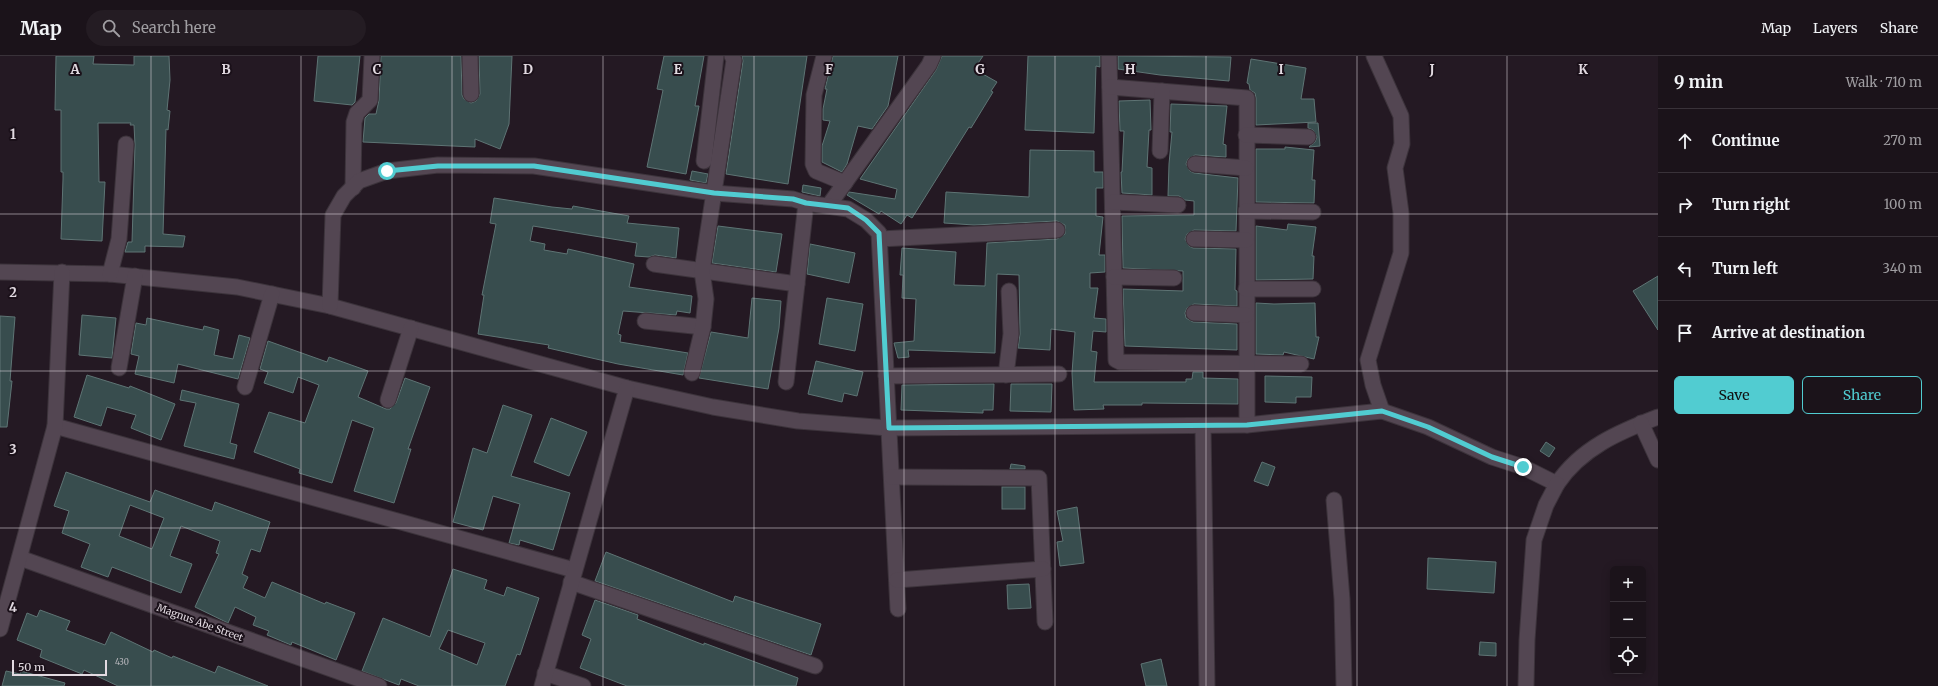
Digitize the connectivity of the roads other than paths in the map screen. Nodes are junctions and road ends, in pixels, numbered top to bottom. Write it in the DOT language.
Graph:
graph roads {
  1 [pos="372,56"];
  2 [pos="470,56"];
  3 [pos="716,56"];
  4 [pos="732,56"];
  5 [pos="824,56"];
  6 [pos="933,56"];
  7 [pos="1109,56"];
  8 [pos="1374,56"];
  9 [pos="1110,87"];
  10 [pos="1162,91"];
  11 [pos="471,94"];
  12 [pos="1246,135"];
  13 [pos="1308,137"];
  14 [pos="126,144"];
  15 [pos="1160,151"];
  16 [pos="704,161"];
  17 [pos="1195,164"];
  18 [pos="1246,168"];
  19 [pos="845,183"];
  20 [pos="353,188"];
  21 [pos="714,193"];
  22 [pos="1113,202"];
  23 [pos="806,203"];
  24 [pos="829,205"];
  25 [pos="1178,205"];
  26 [pos="1246,211"];
  27 [pos="1313,212"];
  28 [pos="1057,230"];
  29 [pos="880,239"];
  30 [pos="1194,239"];
  31 [pos="1246,240"];
  32 [pos="654,264"];
  33 [pos="702,271"];
  34 [pos="0,272"];
  35 [pos="62,272"];
  36 [pos="110,274"];
  37 [pos="135,276"];
  38 [pos="1114,277"];
  39 [pos="1174,278"];
  40 [pos="797,284"];
  41 [pos="1246,289"];
  42 [pos="1313,290"];
  43 [pos="1009,291"];
  44 [pos="272,294"];
  45 [pos="330,306"];
  46 [pos="1194,313"];
  47 [pos="1246,315"];
  48 [pos="645,321"];
  49 [pos="703,327"];
  50 [pos="410,328"];
  51 [pos="1246,364"];
  52 [pos="1301,364"];
  53 [pos="119,368"];
  54 [pos="692,372"];
  55 [pos="1006,374"];
  56 [pos="1058,374"];
  57 [pos="886,376"];
  58 [pos="786,382"];
  59 [pos="245,387"];
  60 [pos="627,388"];
  61 [pos="388,400"];
  62 [pos="1382,411"];
  63 [pos="1658,416"];
  64 [pos="1641,423"];
  65 [pos="1247,425"];
  66 [pos="55,426"];
  67 [pos="1202,426"];
  68 [pos="889,428"];
  69 [pos="1658,460"];
  70 [pos="892,477"];
  71 [pos="1557,484"];
  72 [pos="1334,500"];
  73 [pos="20,558"];
  74 [pos="1043,569"];
  75 [pos="572,576"];
  76 [pos="897,580"];
  77 [pos="898,610"];
  78 [pos="1045,622"];
  79 [pos="0,629"];
  80 [pos="815,666"];
  81 [pos="544,680"];
  82 [pos="379,686"];
  83 [pos="583,686"];
  84 [pos="1207,686"];
  85 [pos="1344,686"];
  86 [pos="1526,686"];
  1 -- 20 [label="street"];
  2 -- 11 [label="street"];
  3 -- 16 [label="street"];
  4 -- 21 [label="street"];
  5 -- 19 [label="street"];
  6 -- 19 [label="street"];
  7 -- 9 [label="street"];
  8 -- 62 [label="street"];
  9 -- 10 [label="street"];
  9 -- 22 [label="street"];
  10 -- 12 [label="street"];
  10 -- 15 [label="street"];
  12 -- 13 [label="street"];
  12 -- 18 [label="street"];
  14 -- 36 [label="street"];
  17 -- 18 [label="street"];
  18 -- 26 [label="street"];
  19 -- 24 [label="street"];
  20 -- 21 [label="street"];
  20 -- 45 [label="street"];
  21 -- 23 [label="street"];
  21 -- 33 [label="street"];
  22 -- 25 [label="street"];
  22 -- 38 [label="street"];
  23 -- 24 [label="street"];
  23 -- 40 [label="street"];
  24 -- 29 [label="street"];
  26 -- 27 [label="street"];
  26 -- 31 [label="street"];
  28 -- 29 [label="street"];
  29 -- 57 [label="street"];
  30 -- 31 [label="street"];
  31 -- 41 [label="street"];
  32 -- 33 [label="street"];
  33 -- 40 [label="street"];
  33 -- 49 [label="street"];
  34 -- 35 [label="street"];
  35 -- 36 [label="street"];
  35 -- 66 [label="street"];
  36 -- 37 [label="street"];
  37 -- 44 [label="street"];
  37 -- 53 [label="street"];
  38 -- 39 [label="street"];
  38 -- 51 [label="street"];
  40 -- 58 [label="street"];
  41 -- 42 [label="street"];
  41 -- 47 [label="street"];
  43 -- 55 [label="street"];
  44 -- 45 [label="street"];
  44 -- 59 [label="street"];
  45 -- 50 [label="street"];
  46 -- 47 [label="street"];
  47 -- 51 [label="street"];
  48 -- 49 [label="street"];
  49 -- 54 [label="street"];
  50 -- 60 [label="street"];
  50 -- 61 [label="street"];
  51 -- 52 [label="street"];
  51 -- 65 [label="street"];
  55 -- 56 [label="street"];
  55 -- 57 [label="street"];
  57 -- 68 [label="street"];
  60 -- 68 [label="street"];
  60 -- 75 [label="street"];
  62 -- 65 [label="street"];
  62 -- 71 [label="street"];
  63 -- 64 [label="street"];
  64 -- 69 [label="street"];
  64 -- 71 [label="street"];
  65 -- 67 [label="street"];
  66 -- 73 [label="street"];
  66 -- 75 [label="street"];
  67 -- 68 [label="street"];
  67 -- 84 [label="street"];
  68 -- 70 [label="street"];
  70 -- 74 [label="street"];
  70 -- 76 [label="street"];
  71 -- 86 [label="street"];
  72 -- 85 [label="street"];
  73 -- 79 [label="street"];
  73 -- 82 [label="street, Magnus Abe Street"];
  74 -- 76 [label="street"];
  74 -- 78 [label="street"];
  75 -- 80 [label="street"];
  75 -- 81 [label="street"];
  76 -- 77 [label="street"];
  81 -- 83 [label="street"];
}
